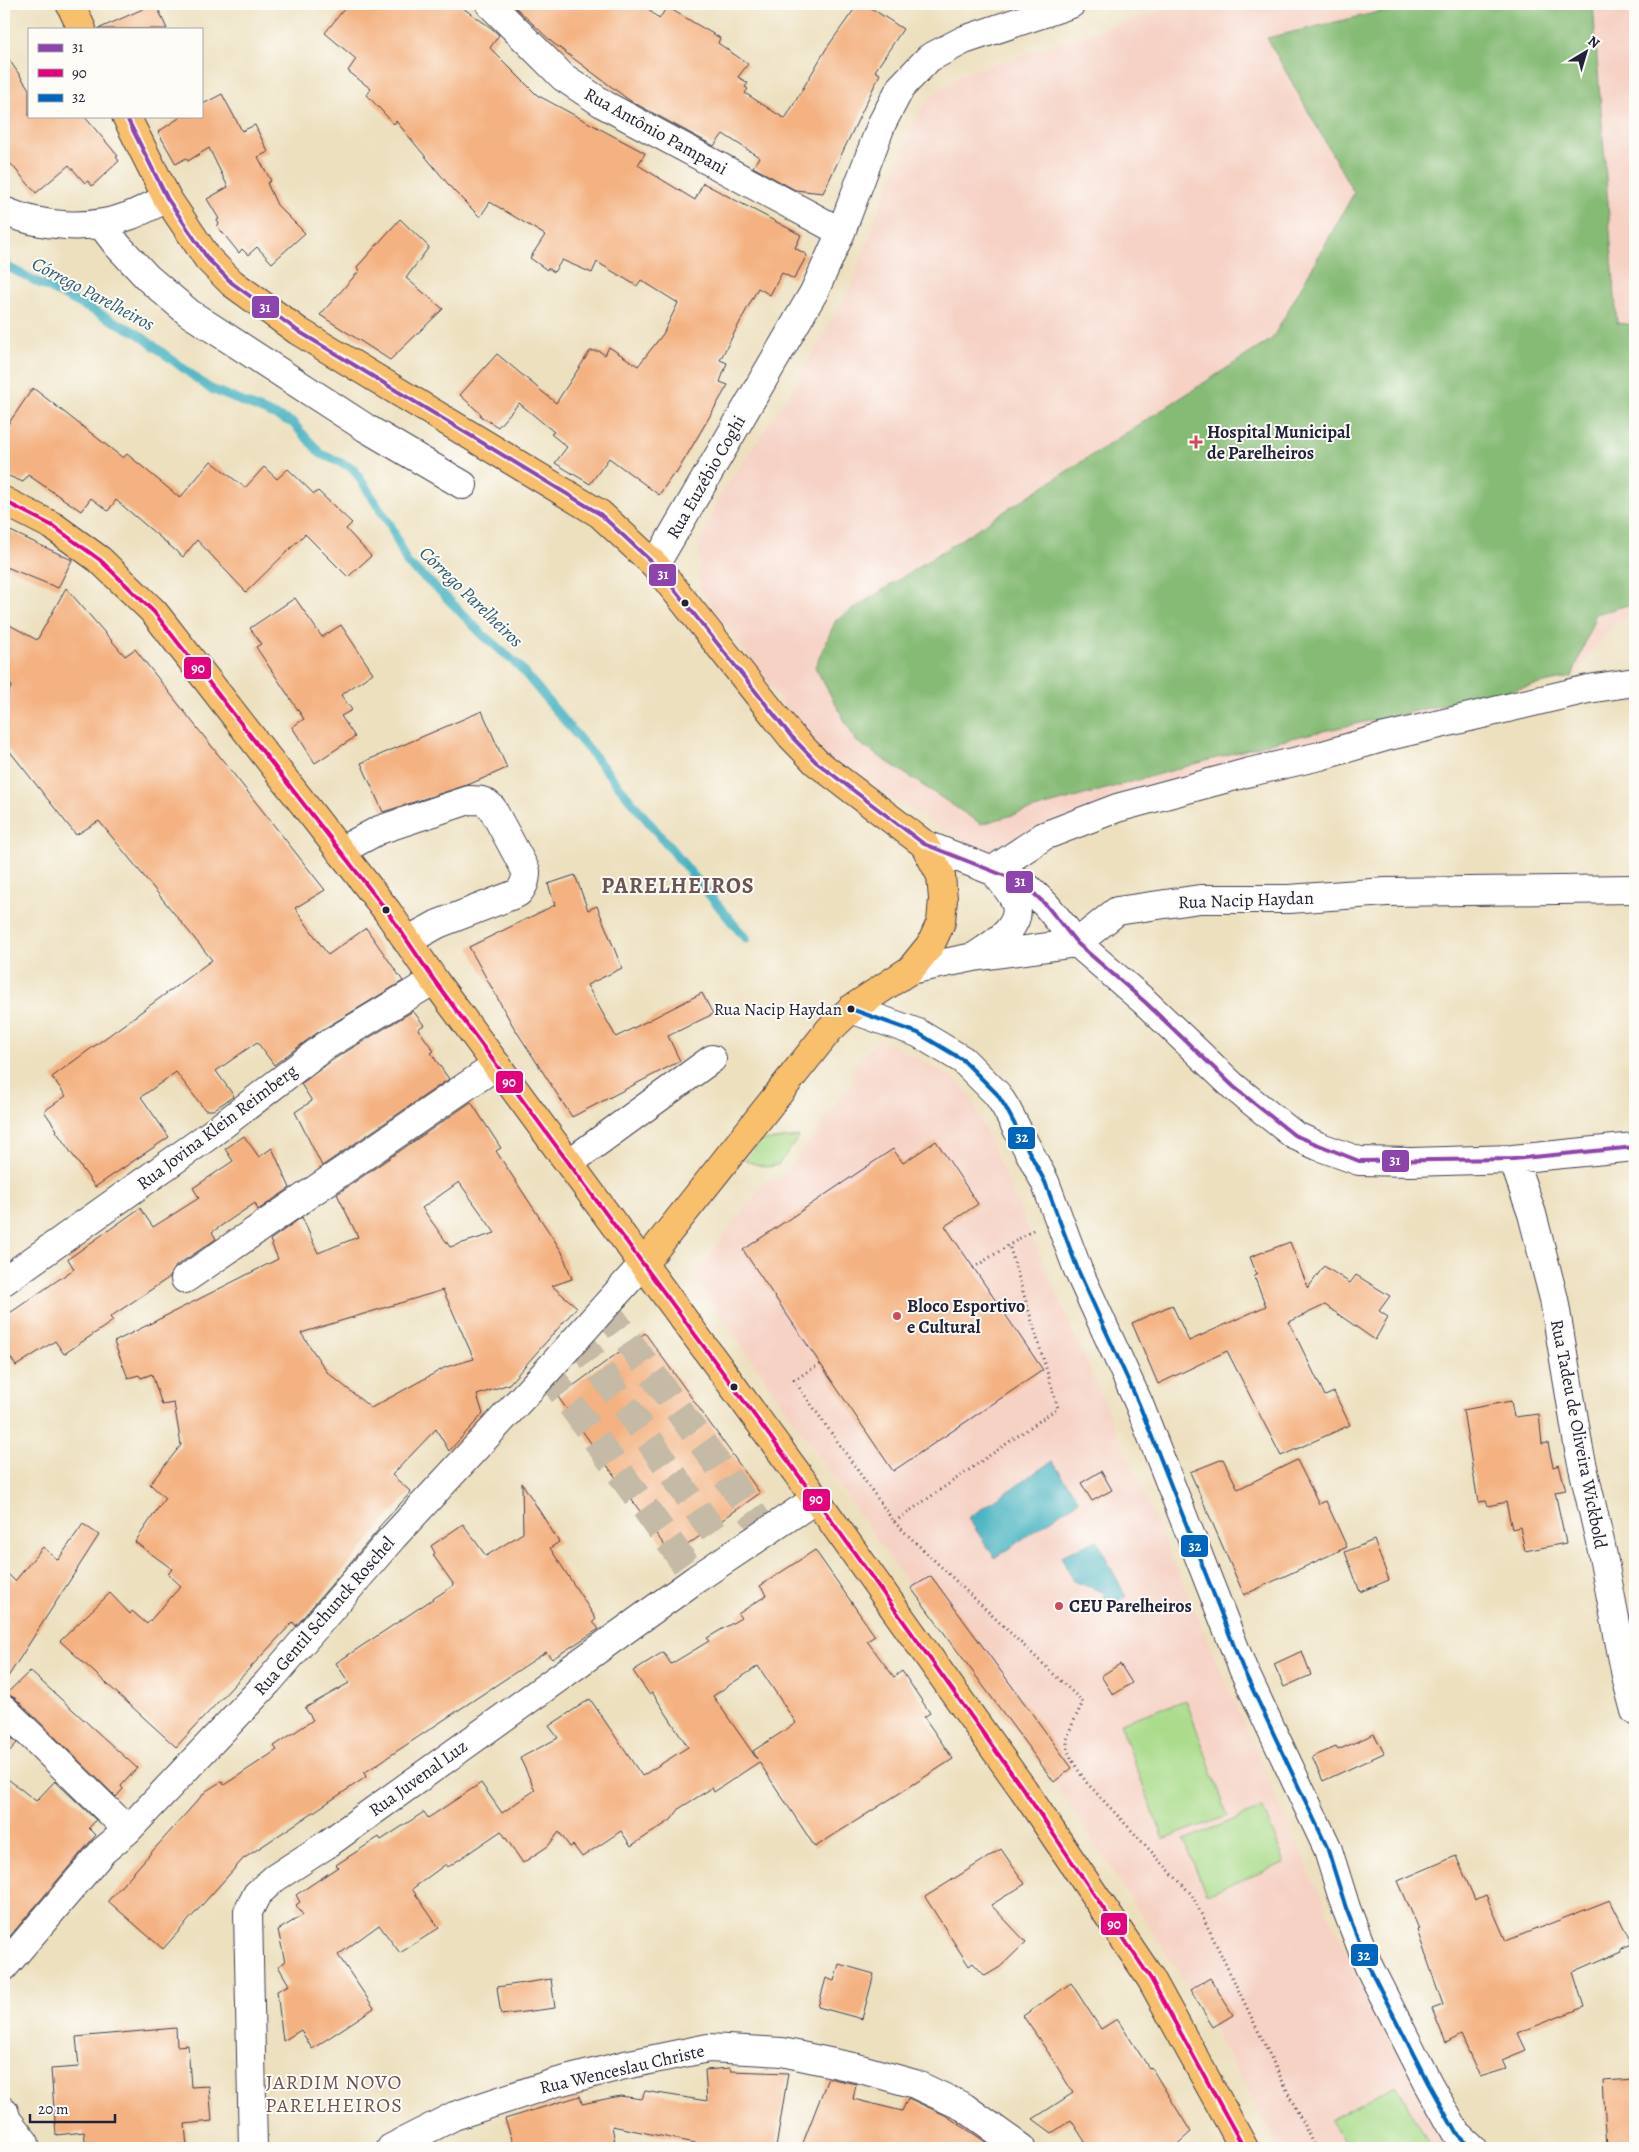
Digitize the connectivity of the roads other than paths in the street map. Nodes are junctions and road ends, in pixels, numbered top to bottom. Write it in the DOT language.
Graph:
graph roads {
  1 [pos="70,4"];
  2 [pos="1072,4"];
  3 [pos="496,6"];
  4 [pos="82,28"];
  5 [pos="127,118"];
  6 [pos="167,198"];
  7 [pos="4,211"];
  8 [pos="101,224"];
  9 [pos="841,232"];
  10 [pos="463,485"];
  11 [pos="4,501"];
  12 [pos="655,565"];
  13 [pos="1635,682"];
  14 [pos="924,844"];
  15 [pos="340,851"];
  16 [pos="993,870"];
  17 [pos="1635,889"];
  18 [pos="407,941"];
  19 [pos="1077,943"];
  20 [pos="974,957"];
  21 [pos="910,970"];
  22 [pos="434,980"];
  23 [pos="851,1009"];
  24 [pos="712,1059"];
  25 [pos="497,1065"];
  26 [pos="1635,1147"];
  27 [pos="1513,1159"];
  28 [pos="570,1163"];
  29 [pos="644,1263"];
  30 [pos="185,1279"];
  31 [pos="4,1281"];
  32 [pos="816,1499"];
  33 [pos="4,1709"];
  34 [pos="1635,1711"];
  35 [pos="128,1830"];
  36 [pos="4,1967"];
  37 [pos="4,2111"];
  38 [pos="25,2143"];
  39 [pos="253,2148"];
  40 [pos="391,2148"];
  41 [pos="1021,2148"];
  42 [pos="1244,2148"];
  43 [pos="1472,2148"];
  1 -- 4 [label="main road"];
  2 -- 9 [label="street, Rua Euzébio Coghi"];
  3 -- 9 [label="street, Rua Antônio Pampani"];
  5 -- 6 [label="main road"];
  6 -- 8 [label="street"];
  6 -- 12 [label="main road"];
  7 -- 8 [label="street"];
  8 -- 10 [label="street"];
  9 -- 12 [label="street, Rua Euzébio Coghi"];
  11 -- 15 [label="main road"];
  12 -- 14 [label="main road"];
  13 -- 16 [label="street"];
  14 -- 16 [label="street"];
  14 -- 21 [label="main road"];
  15 -- 18 [label="main road"];
  15 -- 18 [label="street"];
  16 -- 19 [label="street"];
  16 -- 20 [label="street"];
  17 -- 19 [label="street, Rua Nacip Haydan"];
  18 -- 22 [label="main road"];
  19 -- 20 [label="street"];
  19 -- 27 [label="street"];
  20 -- 21 [label="street"];
  21 -- 23 [label="main road"];
  22 -- 25 [label="main road"];
  22 -- 31 [label="street, Rua Jovina Klein Reimberg"];
  23 -- 29 [label="main road"];
  23 -- 43 [label="street"];
  24 -- 28 [label="street"];
  25 -- 28 [label="main road"];
  25 -- 30 [label="street"];
  26 -- 27 [label="street"];
  27 -- 34 [label="street, Rua Tadeu de Oliveira Wickbold"];
  28 -- 29 [label="main road"];
  29 -- 32 [label="main road"];
  29 -- 35 [label="street, Rua Gentil Schunck Roschel"];
  32 -- 39 [label="street, Rua Juvenal Luz"];
  32 -- 42 [label="main road"];
  33 -- 35 [label="street"];
  35 -- 36 [label="street, Rua Gentil Schunck Roschel"];
  37 -- 38 [label="street"];
  40 -- 41 [label="street, Rua Wenceslau Christe"];
}
